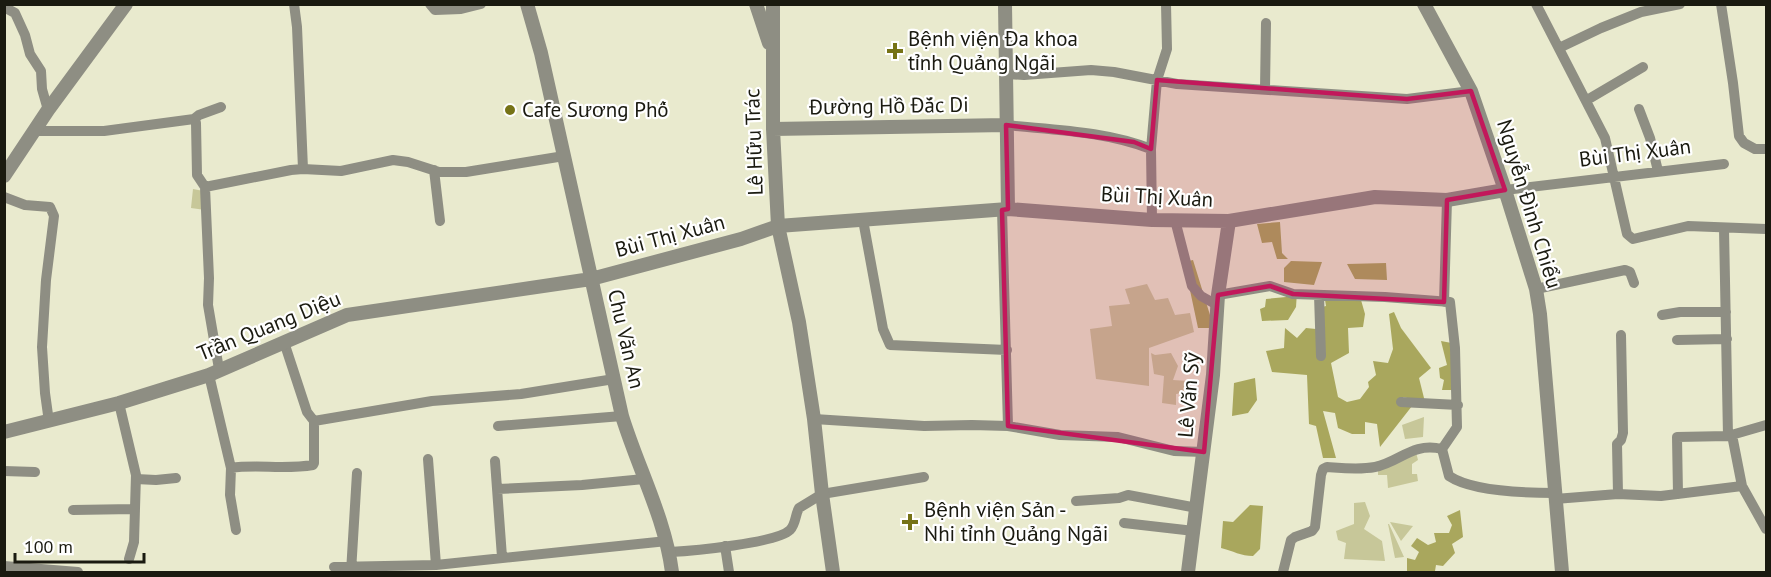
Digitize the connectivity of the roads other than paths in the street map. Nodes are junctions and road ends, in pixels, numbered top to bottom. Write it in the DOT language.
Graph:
graph roads {
  1 [pos="126,4"];
  2 [pos="294,4"];
  3 [pos="430,4"];
  4 [pos="481,4"];
  5 [pos="527,4"];
  6 [pos="756,4"];
  7 [pos="773,4"];
  8 [pos="1005,4"];
  9 [pos="1166,4"];
  10 [pos="1425,4"];
  11 [pos="1536,4"];
  12 [pos="1680,4"];
  13 [pos="1721,4"];
  14 [pos="4,7"];
  15 [pos="1266,23"];
  16 [pos="1559,48"];
  17 [pos="773,57"];
  18 [pos="1643,67"];
  19 [pos="1007,74"];
  20 [pos="1157,80"];
  21 [pos="1265,89"];
  22 [pos="1471,91"];
  23 [pos="1587,100"];
  24 [pos="221,107"];
  25 [pos="48,110"];
  26 [pos="1639,110"];
  27 [pos="194,119"];
  28 [pos="1006,125"];
  29 [pos="773,129"];
  30 [pos="35,131"];
  31 [pos="1151,149"];
  32 [pos="1767,149"];
  33 [pos="564,156"];
  34 [pos="1724,164"];
  35 [pos="303,169"];
  36 [pos="434,171"];
  37 [pos="1658,171"];
  38 [pos="4,176"];
  39 [pos="1615,177"];
  40 [pos="205,187"];
  41 [pos="1505,190"];
  42 [pos="4,197"];
  43 [pos="1447,200"];
  44 [pos="1005,209"];
  45 [pos="863,220"];
  46 [pos="1152,220"];
  47 [pos="1175,220"];
  48 [pos="440,221"];
  49 [pos="1229,221"];
  50 [pos="778,226"];
  51 [pos="1724,229"];
  52 [pos="1767,229"];
  53 [pos="591,279"];
  54 [pos="1634,283"];
  55 [pos="1536,289"];
  56 [pos="1319,295"];
  57 [pos="1218,300"];
  58 [pos="1444,302"];
  59 [pos="1726,312"];
  60 [pos="1662,315"];
  61 [pos="1621,335"];
  62 [pos="1726,339"];
  63 [pos="1677,340"];
  64 [pos="284,342"];
  65 [pos="1007,350"];
  66 [pos="1321,356"];
  67 [pos="214,372"];
  68 [pos="614,380"];
  69 [pos="1401,402"];
  70 [pos="119,403"];
  71 [pos="1458,405"];
  72 [pos="622,416"];
  73 [pos="814,419"];
  74 [pos="314,421"];
  75 [pos="49,422"];
  76 [pos="1767,425"];
  77 [pos="498,426"];
  78 [pos="1008,426"];
  79 [pos="4,432"];
  80 [pos="1730,436"];
  81 [pos="1442,449"];
  82 [pos="1204,452"];
  83 [pos="428,459"];
  84 [pos="495,461"];
  85 [pos="231,468"];
  86 [pos="4,471"];
  87 [pos="35,472"];
  88 [pos="357,473"];
  89 [pos="924,477"];
  90 [pos="176,478"];
  91 [pos="136,479"];
  92 [pos="644,479"];
  93 [pos="1742,486"];
  94 [pos="497,489"];
  95 [pos="822,494"];
  96 [pos="1618,494"];
  97 [pos="1678,494"];
  98 [pos="1555,496"];
  99 [pos="1076,501"];
  100 [pos="134,508"];
  101 [pos="1197,508"];
  102 [pos="73,510"];
  103 [pos="1124,523"];
  104 [pos="1767,529"];
  105 [pos="236,530"];
  106 [pos="1194,531"];
  107 [pos="725,546"];
  108 [pos="669,547"];
  109 [pos="502,557"];
  110 [pos="129,559"];
  111 [pos="436,565"];
  112 [pos="4,566"];
  113 [pos="334,567"];
  114 [pos="351,570"];
  115 [pos="78,573"];
  116 [pos="672,573"];
  117 [pos="729,573"];
  118 [pos="833,573"];
  119 [pos="1188,573"];
  120 [pos="1283,573"];
  121 [pos="1562,573"];
  1 -- 25 [label="street"];
  2 -- 35 [label="street"];
  3 -- 4 [label="street"];
  5 -- 33 [label="street, Chu Văn An"];
  6 -- 17 [label="street, Lê Hữu Trác"];
  7 -- 17 [label="street, Lê Hữu Trác"];
  8 -- 19 [label="street"];
  9 -- 20 [label="street"];
  10 -- 22 [label="street, Nguyễn Đình Chiểu"];
  11 -- 16 [label="street"];
  12 -- 16 [label="street"];
  13 -- 32 [label="street"];
  14 -- 25 [label="street"];
  15 -- 21 [label="street"];
  16 -- 23 [label="street"];
  17 -- 29 [label="street, Lê Hữu Trác"];
  18 -- 23 [label="street"];
  19 -- 20 [label="street"];
  19 -- 28 [label="street"];
  20 -- 21 [label="street"];
  20 -- 31 [label="street"];
  21 -- 22 [label="street"];
  22 -- 41 [label="street, Nguyễn Đình Chiểu"];
  23 -- 39 [label="street"];
  24 -- 27 [label="street"];
  25 -- 30 [label="street"];
  26 -- 37 [label="street"];
  27 -- 30 [label="street"];
  27 -- 40 [label="street"];
  28 -- 29 [label="street, Đường Hồ Đắc Di"];
  28 -- 31 [label="street"];
  28 -- 44 [label="street"];
  29 -- 50 [label="street, Lê Hữu Trác"];
  30 -- 38 [label="street"];
  31 -- 46 [label="street"];
  33 -- 36 [label="street"];
  33 -- 53 [label="street, Chu Văn An"];
  34 -- 37 [label="street, Bùi Thị Xuân"];
  35 -- 36 [label="street"];
  35 -- 40 [label="street"];
  36 -- 48 [label="street"];
  37 -- 39 [label="street, Bùi Thị Xuân"];
  39 -- 41 [label="street, Bùi Thị Xuân"];
  39 -- 51 [label="street"];
  40 -- 67 [label="street"];
  41 -- 43 [label="street, Bùi Thị Xuân"];
  41 -- 55 [label="street, Nguyễn Đình Chiểu"];
  42 -- 75 [label="street"];
  43 -- 49 [label="street, Bùi Thị Xuân"];
  43 -- 58 [label="street"];
  44 -- 45 [label="street, Bùi Thị Xuân"];
  44 -- 46 [label="street, Bùi Thị Xuân"];
  44 -- 65 [label="street"];
  45 -- 50 [label="street, Bùi Thị Xuân"];
  45 -- 65 [label="street"];
  46 -- 47 [label="street, Bùi Thị Xuân"];
  47 -- 49 [label="street, Bùi Thị Xuân"];
  47 -- 57 [label="street"];
  49 -- 57 [label="street, Lê Văn Sỹ"];
  50 -- 53 [label="street, Bùi Thị Xuân"];
  50 -- 73 [label="street, Lê Hữu Trác"];
  51 -- 52 [label="street"];
  51 -- 59 [label="street"];
  53 -- 64 [label="street, Trần Quang Diệu"];
  53 -- 68 [label="street, Chu Văn An"];
  54 -- 55 [label="street"];
  55 -- 98 [label="street, Nguyễn Đình Chiểu"];
  56 -- 57 [label="street"];
  56 -- 58 [label="street"];
  56 -- 66 [label="street"];
  57 -- 82 [label="street, Lê Văn Sỹ"];
  58 -- 71 [label="street"];
  59 -- 60 [label="street"];
  59 -- 62 [label="street"];
  61 -- 96 [label="street"];
  62 -- 63 [label="street"];
  62 -- 80 [label="street"];
  64 -- 67 [label="street, Trần Quang Diệu"];
  64 -- 74 [label="street"];
  65 -- 78 [label="street"];
  67 -- 70 [label="street, Trần Quang Diệu"];
  67 -- 85 [label="street"];
  68 -- 72 [label="street, Chu Văn An"];
  68 -- 74 [label="street"];
  69 -- 71 [label="street"];
  70 -- 75 [label="street, Trần Quang Diệu"];
  70 -- 91 [label="street"];
  71 -- 81 [label="street"];
  72 -- 77 [label="street"];
  72 -- 92 [label="street, Chu Văn An"];
  73 -- 78 [label="street"];
  73 -- 95 [label="street, Lê Hữu Trác"];
  74 -- 85 [label="street"];
  75 -- 79 [label="street, Trần Quang Diệu"];
  76 -- 80 [label="street"];
  78 -- 82 [label="street"];
  80 -- 93 [label="street"];
  80 -- 97 [label="street"];
  81 -- 98 [label="street"];
  81 -- 120 [label="street"];
  82 -- 101 [label="street, Lê Văn Sỹ"];
  83 -- 111 [label="street"];
  84 -- 94 [label="street"];
  85 -- 105 [label="street"];
  86 -- 87 [label="street"];
  88 -- 114 [label="street"];
  89 -- 95 [label="street"];
  90 -- 91 [label="street"];
  91 -- 100 [label="street"];
  92 -- 94 [label="street"];
  92 -- 108 [label="street, Chu Văn An"];
  93 -- 97 [label="street"];
  93 -- 104 [label="street"];
  94 -- 109 [label="street"];
  95 -- 107 [label="street"];
  95 -- 118 [label="street, Lê Hữu Trác"];
  96 -- 97 [label="street"];
  96 -- 98 [label="street"];
  98 -- 121 [label="street, Nguyễn Đình Chiểu"];
  99 -- 101 [label="street"];
  100 -- 102 [label="street"];
  100 -- 110 [label="street"];
  101 -- 106 [label="street, Lê Văn Sỹ"];
  103 -- 106 [label="street"];
  106 -- 119 [label="street, Lê Văn Sỹ"];
  107 -- 108 [label="street"];
  107 -- 117 [label="street"];
  108 -- 109 [label="street"];
  108 -- 116 [label="street, Chu Văn An"];
  109 -- 111 [label="street"];
  111 -- 114 [label="street"];
  112 -- 115 [label="street"];
  113 -- 114 [label="street"];
}
